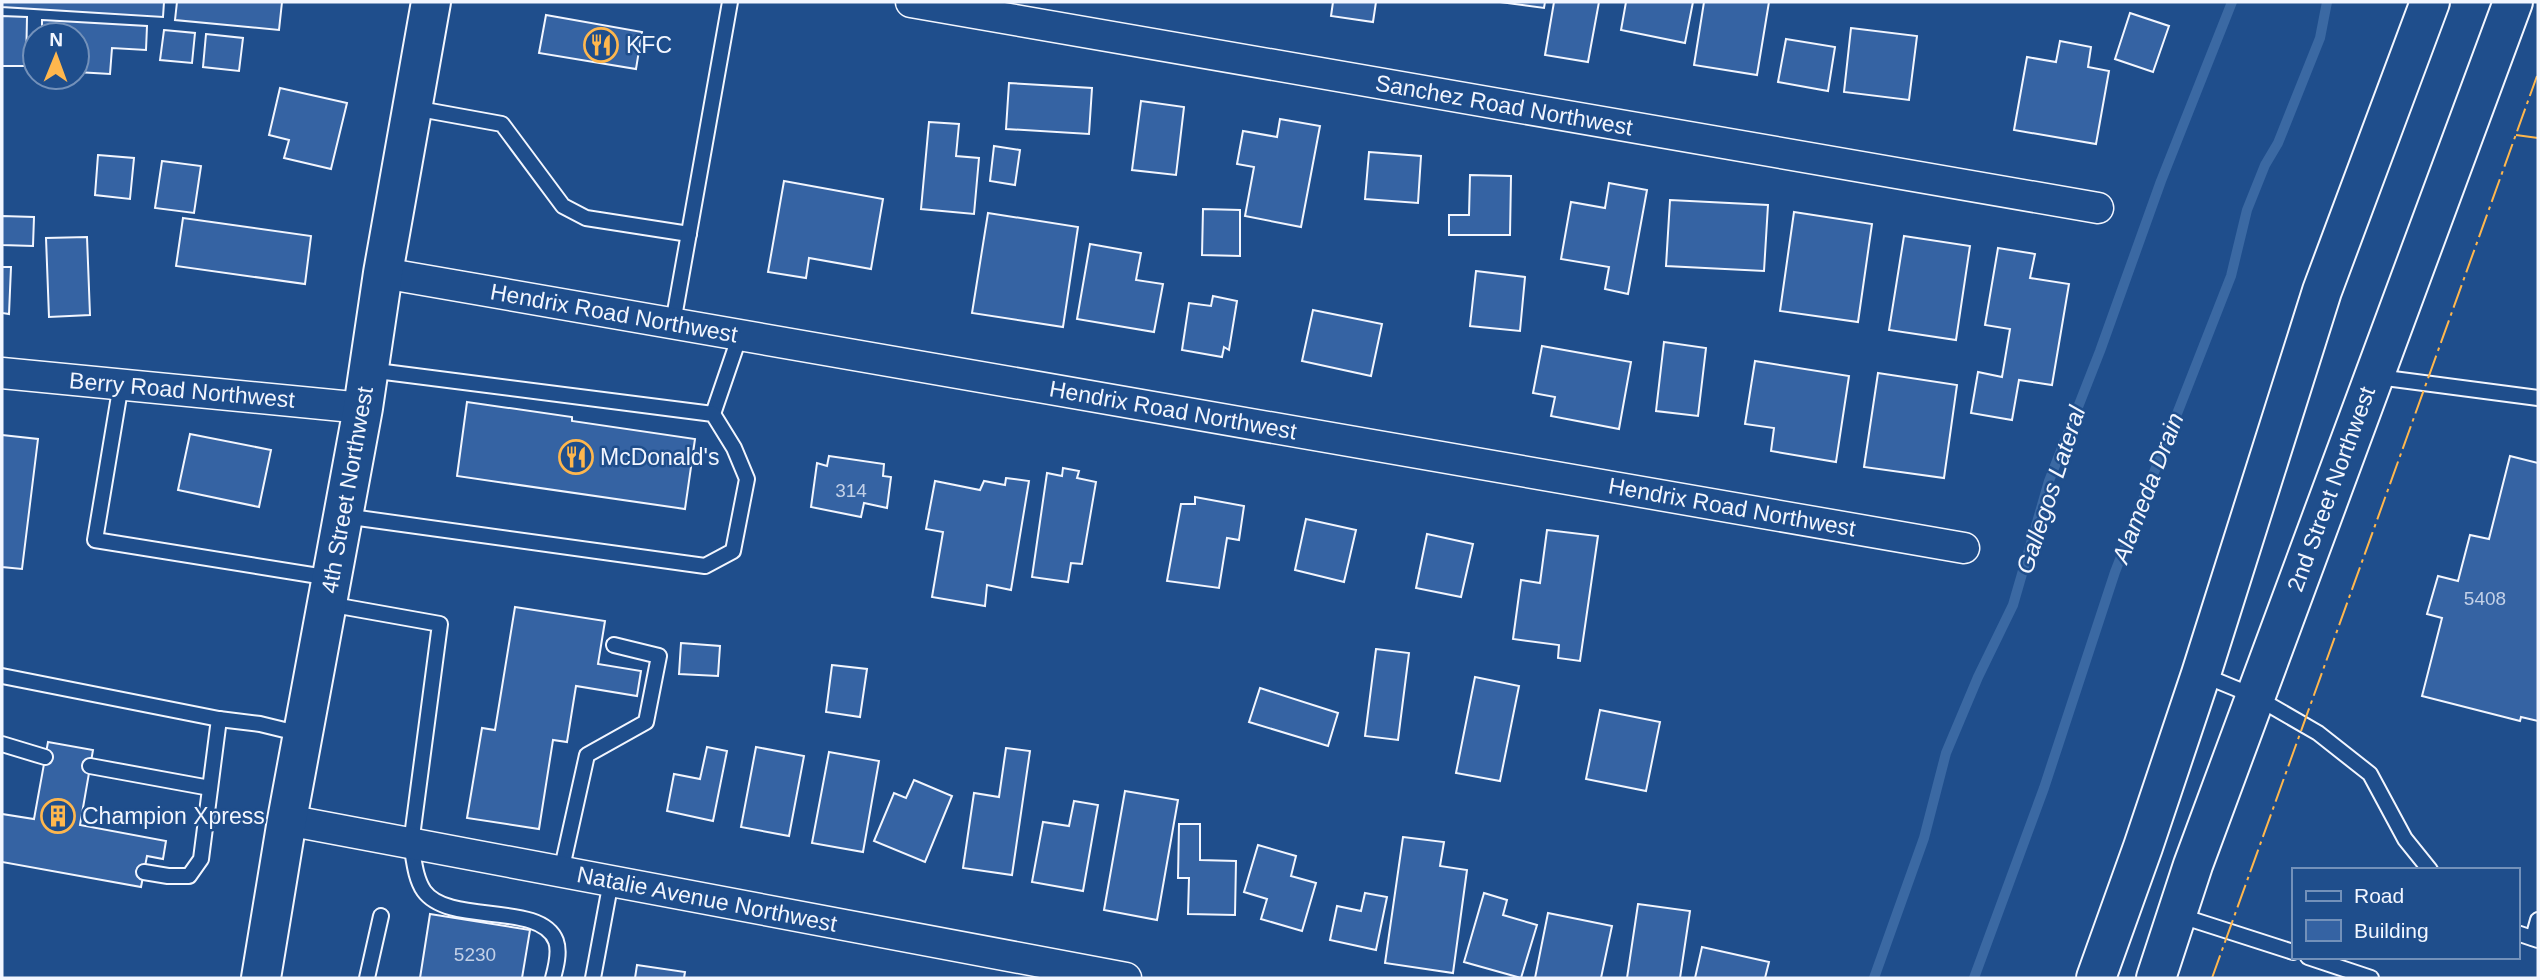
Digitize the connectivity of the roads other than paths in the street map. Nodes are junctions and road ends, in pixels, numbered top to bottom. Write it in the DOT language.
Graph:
graph roads {
  1 [pos="431,2"];
  2 [pos="730,2"];
  3 [pos="911,2"];
  4 [pos="2430,2"];
  5 [pos="2513,2"];
  6 [pos="412,107"];
  7 [pos="2098,208"];
  8 [pos="689,234"];
  9 [pos="383,273"];
  10 [pos="673,323"];
  11 [pos="740,335"];
  12 [pos="368,370"];
  13 [pos="2,373"];
  14 [pos="2373,377"];
  15 [pos="121,384"];
  16 [pos="2538,397"];
  17 [pos="363,408"];
  18 [pos="713,414"];
  19 [pos="343,516"];
  20 [pos="1964,548"];
  21 [pos="329,591"];
  22 [pos="614,645"];
  23 [pos="2201,674"];
  24 [pos="2,676"];
  25 [pos="2254,696"];
  26 [pos="219,719"];
  27 [pos="303,735"];
  28 [pos="2,744"];
  29 [pos="45,757"];
  30 [pos="90,766"];
  31 [pos="210,788"];
  32 [pos="287,820"];
  33 [pos="411,844"];
  34 [pos="2428,868"];
  35 [pos="144,872"];
  36 [pos="561,872"];
  37 [pos="611,881"];
  38 [pos="2177,914"];
  39 [pos="381,916"];
  40 [pos="2538,920"];
  41 [pos="2535,939"];
  42 [pos="2292,953"];
  43 [pos="2314,959"];
  44 [pos="261,978"];
  45 [pos="367,978"];
  46 [pos="553,978"];
  47 [pos="593,978"];
  48 [pos="1126,978"];
  49 [pos="2096,978"];
  50 [pos="2156,978"];
  51 [pos="2371,978"];
  1 -- 6 [label="main road, 4th Street Northwest"];
  2 -- 8 [label="lane"];
  3 -- 7 [label="street, Sanchez Road Northwest"];
  4 -- 23 [label="main road"];
  5 -- 14 [label="main road, 2nd Street Northwest"];
  6 -- 8 [label="lane"];
  6 -- 9 [label="main road, 4th Street Northwest"];
  8 -- 10 [label="lane"];
  9 -- 10 [label="street, Hendrix Road Northwest"];
  9 -- 12 [label="main road, 4th Street Northwest"];
  10 -- 11 [label="street, Hendrix Road Northwest"];
  11 -- 18 [label="lane"];
  11 -- 20 [label="street, Hendrix Road Northwest"];
  12 -- 17 [label="main road, 4th Street Northwest"];
  12 -- 18 [label="lane"];
  13 -- 15 [label="street, Berry Road Northwest"];
  14 -- 16 [label="lane"];
  14 -- 25 [label="main road, 2nd Street Northwest"];
  15 -- 17 [label="street, Berry Road Northwest"];
  15 -- 21 [label="lane"];
  17 -- 19 [label="main road, 4th Street Northwest"];
  18 -- 19 [label="lane"];
  19 -- 21 [label="main road, 4th Street Northwest"];
  21 -- 27 [label="main road, 4th Street Northwest"];
  21 -- 33 [label="lane"];
  22 -- 36 [label="lane"];
  23 -- 25 [label="lane"];
  23 -- 49 [label="main road"];
  24 -- 26 [label="lane"];
  25 -- 34 [label="lane"];
  25 -- 38 [label="main road, 2nd Street Northwest"];
  26 -- 27 [label="lane"];
  26 -- 31 [label="lane"];
  27 -- 32 [label="main road, 4th Street Northwest"];
  28 -- 29 [label="lane"];
  30 -- 31 [label="lane"];
  31 -- 35 [label="lane"];
  32 -- 33 [label="street, Natalie Avenue Northwest"];
  32 -- 44 [label="main road, 4th Street Northwest"];
  33 -- 36 [label="street, Natalie Avenue Northwest"];
  33 -- 46 [label="lane"];
  36 -- 37 [label="street, Natalie Avenue Northwest"];
  37 -- 47 [label="lane"];
  37 -- 48 [label="street, Natalie Avenue Northwest"];
  38 -- 42 [label="lane"];
  38 -- 50 [label="main road, 2nd Street Northwest"];
  39 -- 45 [label="lane"];
  40 -- 41 [label="lane"];
  43 -- 51 [label="lane"];
}
